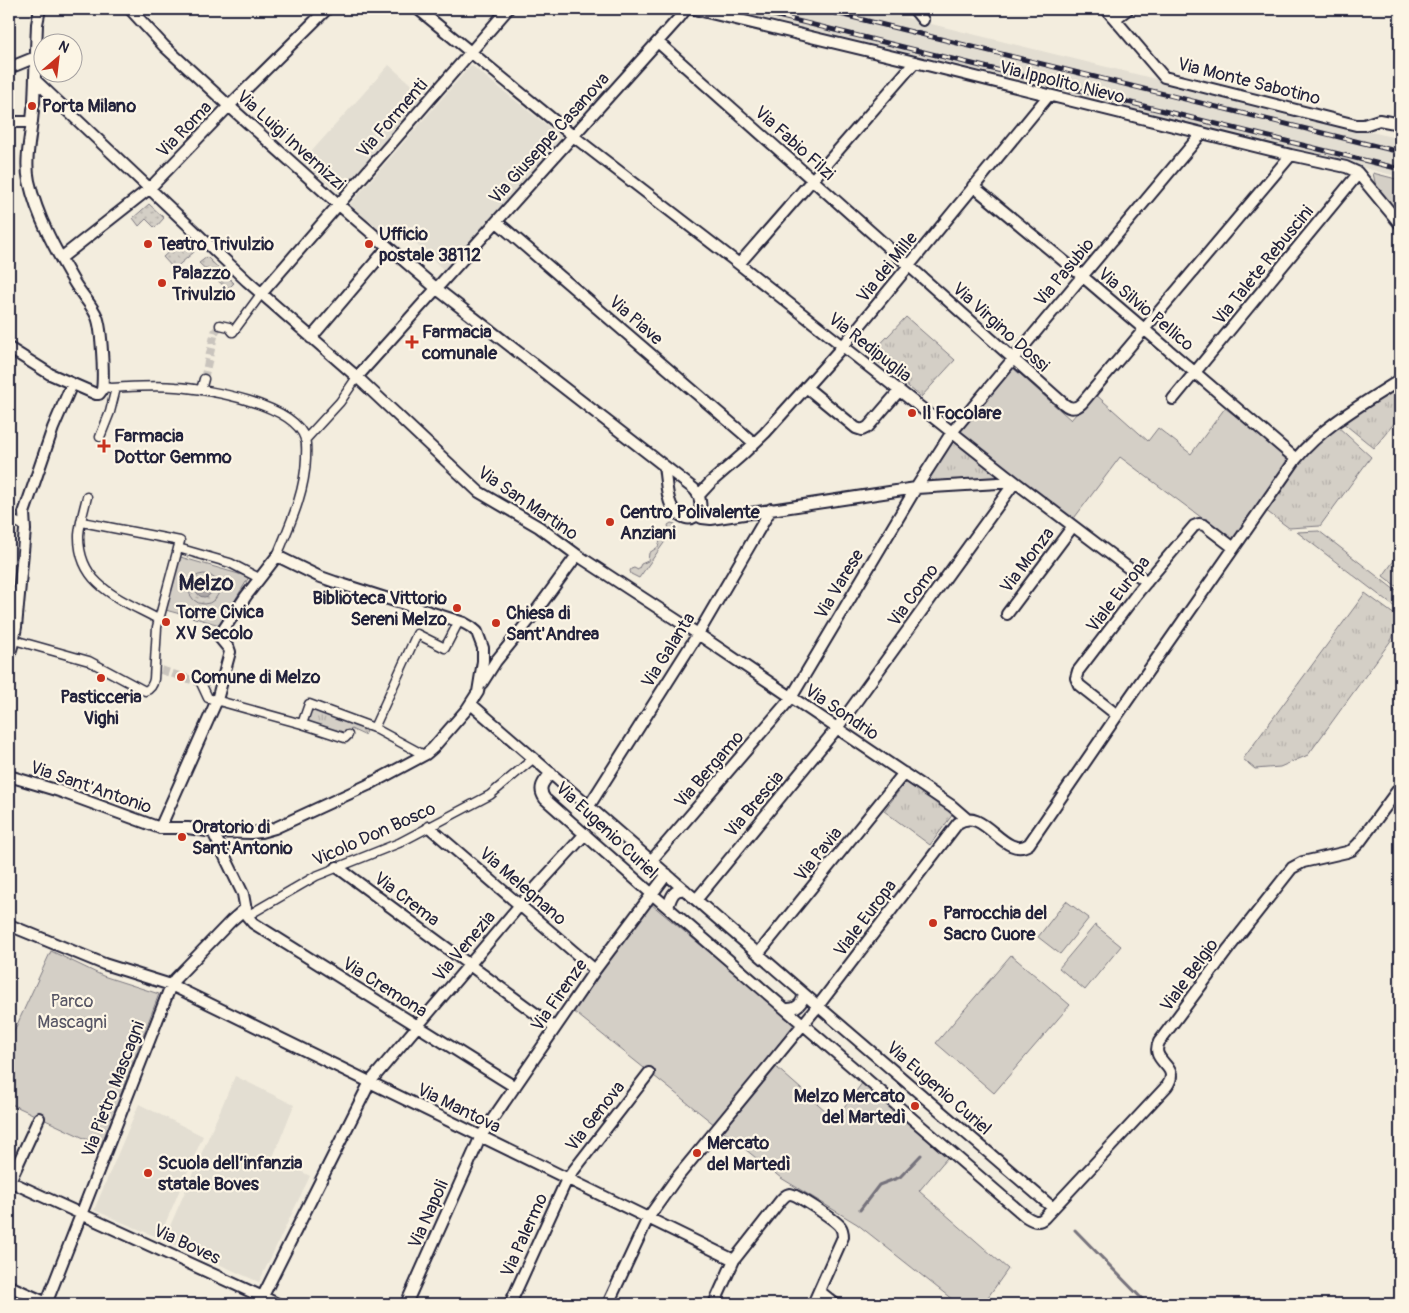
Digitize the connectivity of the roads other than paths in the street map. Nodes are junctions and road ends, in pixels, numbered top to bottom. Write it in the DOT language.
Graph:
graph roads {
  1 [pos="40,9"];
  2 [pos="130,9"];
  3 [pos="327,9"];
  4 [pos="418,9"];
  5 [pos="508,9"];
  6 [pos="914,9"];
  7 [pos="1106,9"];
  8 [pos="1128,9"];
  9 [pos="689,10"];
  10 [pos="1115,19"];
  11 [pos="923,20"];
  12 [pos="37,32"];
  13 [pos="660,44"];
  14 [pos="471,52"];
  15 [pos="32,59"];
  16 [pos="914,62"];
  17 [pos="9,68"];
  18 [pos="36,82"];
  19 [pos="38,82"];
  20 [pos="1049,95"];
  21 [pos="229,106"];
  22 [pos="9,122"];
  23 [pos="32,122"];
  24 [pos="1400,124"];
  25 [pos="1202,133"];
  26 [pos="573,136"];
  27 [pos="1291,155"];
  28 [pos="1358,174"];
  29 [pos="812,180"];
  30 [pos="974,186"];
  31 [pos="150,188"];
  32 [pos="339,205"];
  33 [pos="497,222"];
  34 [pos="1400,224"];
  35 [pos="388,247"];
  36 [pos="61,258"];
  37 [pos="739,264"];
  38 [pos="909,266"];
  39 [pos="1082,276"];
  40 [pos="436,289"];
  41 [pos="261,294"];
  42 [pos="220,324"];
  43 [pos="1144,328"];
  44 [pos="311,338"];
  45 [pos="843,346"];
  46 [pos="9,348"];
  47 [pos="1013,359"];
  48 [pos="1196,372"];
  49 [pos="357,377"];
  50 [pos="204,379"];
  51 [pos="1400,380"];
  52 [pos="72,384"];
  53 [pos="806,387"];
  54 [pos="116,388"];
  55 [pos="101,390"];
  56 [pos="201,390"];
  57 [pos="899,390"];
  58 [pos="1173,400"];
  59 [pos="952,432"];
  60 [pos="100,437"];
  61 [pos="306,440"];
  62 [pos="754,444"];
  63 [pos="1296,459"];
  64 [pos="664,466"];
  65 [pos="1015,482"];
  66 [pos="916,488"];
  67 [pos="699,494"];
  68 [pos="87,497"];
  69 [pos="771,509"];
  70 [pos="696,515"];
  71 [pos="9,519"];
  72 [pos="82,522"];
  73 [pos="25,526"];
  74 [pos="1073,526"];
  75 [pos="178,548"];
  76 [pos="1234,548"];
  77 [pos="577,555"];
  78 [pos="277,556"];
  79 [pos="259,578"];
  80 [pos="1147,582"];
  81 [pos="1006,614"];
  82 [pos="158,619"];
  83 [pos="459,621"];
  84 [pos="698,634"];
  85 [pos="14,640"];
  86 [pos="9,656"];
  87 [pos="201,683"];
  88 [pos="478,692"];
  89 [pos="791,698"];
  90 [pos="217,700"];
  91 [pos="471,704"];
  92 [pos="1117,715"];
  93 [pos="302,724"];
  94 [pos="374,728"];
  95 [pos="837,728"];
  96 [pos="348,735"];
  97 [pos="424,755"];
  98 [pos="534,758"];
  99 [pos="551,772"];
  100 [pos="904,773"];
  101 [pos="9,776"];
  102 [pos="1400,787"];
  103 [pos="589,806"];
  104 [pos="967,819"];
  105 [pos="429,827"];
  106 [pos="160,828"];
  107 [pos="213,832"];
  108 [pos="585,834"];
  109 [pos="652,861"];
  110 [pos="337,867"];
  111 [pos="667,874"];
  112 [pos="685,890"];
  113 [pos="652,894"];
  114 [pos="696,900"];
  115 [pos="520,905"];
  116 [pos="668,907"];
  117 [pos="246,912"];
  118 [pos="9,925"];
  119 [pos="758,954"];
  120 [pos="469,965"];
  121 [pos="596,970"];
  122 [pos="171,985"];
  123 [pos="803,993"];
  124 [pos="818,1006"];
  125 [pos="786,1009"];
  126 [pos="803,1023"];
  127 [pos="417,1026"];
  128 [pos="555,1028"];
  129 [pos="649,1073"];
  130 [pos="370,1082"];
  131 [pos="515,1087"];
  132 [pos="39,1118"];
  133 [pos="481,1136"];
  134 [pos="567,1179"];
  135 [pos="10,1181"];
  136 [pos="1054,1208"];
  137 [pos="82,1214"];
  138 [pos="648,1218"];
  139 [pos="734,1260"];
  140 [pos="9,1286"];
  141 [pos="819,1291"];
  142 [pos="260,1301"];
  143 [pos="46,1304"];
  144 [pos="278,1304"];
  145 [pos="406,1304"];
  146 [pos="510,1304"];
  147 [pos="608,1304"];
  148 [pos="714,1304"];
  149 [pos="813,1304"];
  150 [pos="835,1304"];
  1 -- 12 [label="street"];
  2 -- 21 [label="street, Via Luigi Invernizzi"];
  3 -- 21 [label="street, Via Roma"];
  4 -- 14 [label="street, Via Redipuglia"];
  5 -- 14 [label="street, Via Formenti"];
  6 -- 11 [label="street"];
  7 -- 10 [label="street, Via Monte Sabotino"];
  8 -- 10 [label="street"];
  9 -- 16 [label="street, Via Ippolito Nievo"];
  9 -- 26 [label="street, Via Giuseppe Casanova"];
  10 -- 24 [label="street, Via Monte Sabotino"];
  13 -- 29 [label="street, Via Fabio Filzi"];
  14 -- 26 [label="street, Via Redipuglia"];
  14 -- 32 [label="street, Via Formenti"];
  15 -- 17 [label="street"];
  16 -- 20 [label="street, Via Ippolito Nievo"];
  16 -- 29 [label="street"];
  18 -- 23 [label="street"];
  19 -- 31 [label="street, Via San Martino"];
  20 -- 25 [label="street, Via Ippolito Nievo"];
  20 -- 30 [label="street, Via dei Mille"];
  21 -- 31 [label="street, Via Roma"];
  21 -- 32 [label="street, Via Luigi Invernizzi"];
  22 -- 23 [label="street"];
  23 -- 36 [label="street"];
  25 -- 27 [label="street, Via Ippolito Nievo"];
  25 -- 39 [label="street, Via Pasubio"];
  26 -- 33 [label="street, Via Giuseppe Casanova"];
  26 -- 37 [label="street, Via Redipuglia"];
  27 -- 28 [label="street, Via Ippolito Nievo"];
  27 -- 43 [label="street"];
  28 -- 34 [label="street, Via Ippolito Nievo"];
  28 -- 48 [label="street, Via Talete Rebuscini"];
  29 -- 37 [label="street"];
  29 -- 38 [label="street, Via Fabio Filzi"];
  30 -- 38 [label="street, Via dei Mille"];
  30 -- 39 [label="street, Via Silvio Pellico"];
  31 -- 36 [label="street, Via Roma"];
  31 -- 41 [label="street, Via San Martino"];
  32 -- 35 [label="street, Via Luigi Invernizzi"];
  32 -- 41 [label="street, Via Formenti"];
  33 -- 40 [label="street, Via Giuseppe Casanova"];
  33 -- 62 [label="street, Via Piave"];
  35 -- 40 [label="street, Via Luigi Invernizzi"];
  35 -- 44 [label="street"];
  36 -- 55 [label="street"];
  37 -- 45 [label="street, Via Redipuglia"];
  38 -- 45 [label="street, Via dei Mille"];
  38 -- 47 [label="street, Via Virgino Dossi"];
  39 -- 43 [label="street, Via Silvio Pellico"];
  39 -- 47 [label="street, Via Pasubio"];
  40 -- 49 [label="street, Via Giuseppe Casanova"];
  40 -- 64 [label="street, Via Luigi Invernizzi"];
  41 -- 42 [label="street"];
  41 -- 44 [label="street, Via San Martino"];
  43 -- 47 [label="street, Via Virgino Dossi"];
  43 -- 48 [label="street, Via Silvio Pellico"];
  44 -- 49 [label="street, Via San Martino"];
  45 -- 53 [label="street, Via dei Mille"];
  45 -- 57 [label="street, Via Redipuglia"];
  46 -- 52 [label="street"];
  47 -- 59 [label="street, Via Pasubio"];
  48 -- 58 [label="street, Via Talete Rebuscini"];
  48 -- 63 [label="street, Via Silvio Pellico"];
  49 -- 61 [label="street"];
  49 -- 77 [label="street, Via San Martino"];
  50 -- 56 [label="street"];
  51 -- 63 [label="street"];
  52 -- 55 [label="street"];
  52 -- 73 [label="street"];
  53 -- 57 [label="street"];
  53 -- 62 [label="street, Via dei Mille"];
  54 -- 55 [label="street"];
  54 -- 56 [label="street"];
  54 -- 60 [label="street"];
  56 -- 61 [label="street"];
  57 -- 59 [label="street, Via Redipuglia"];
  59 -- 65 [label="street, Via Redipuglia"];
  59 -- 66 [label="street, Via Varese"];
  61 -- 78 [label="street"];
  62 -- 67 [label="street, Via dei Mille"];
  63 -- 76 [label="street"];
  64 -- 67 [label="street, Via Luigi Invernizzi"];
  64 -- 70 [label="street"];
  65 -- 66 [label="street"];
  65 -- 74 [label="street, Via Redipuglia"];
  65 -- 95 [label="street, Via Como"];
  66 -- 69 [label="street"];
  66 -- 89 [label="street, Via Varese"];
  67 -- 70 [label="street"];
  68 -- 72 [label="street"];
  69 -- 70 [label="street"];
  69 -- 84 [label="street, Via Galanta"];
  71 -- 73 [label="street"];
  72 -- 75 [label="street"];
  72 -- 82 [label="street"];
  73 -- 85 [label="street"];
  74 -- 80 [label="street, Via Redipuglia"];
  74 -- 81 [label="street, Via Monza"];
  75 -- 79 [label="street"];
  75 -- 82 [label="street"];
  76 -- 80 [label="street, Viale Europa"];
  76 -- 92 [label="street"];
  77 -- 84 [label="street, Via San Martino"];
  77 -- 88 [label="street"];
  78 -- 79 [label="street"];
  78 -- 83 [label="street"];
  79 -- 90 [label="street, Via Sant'Antonio"];
  80 -- 92 [label="street, Viale Europa"];
  82 -- 85 [label="street"];
  83 -- 88 [label="street"];
  83 -- 94 [label="street"];
  84 -- 89 [label="street, Via Sondrio"];
  84 -- 103 [label="street, Via Galanta"];
  85 -- 86 [label="street"];
  87 -- 90 [label="street"];
  88 -- 91 [label="street"];
  89 -- 95 [label="street, Via Sondrio"];
  89 -- 109 [label="street, Via Bergamo"];
  90 -- 93 [label="street"];
  90 -- 106 [label="street, Via Sant'Antonio"];
  91 -- 97 [label="street"];
  91 -- 98 [label="street, Via Eugenio Curiel"];
  92 -- 104 [label="street"];
  93 -- 94 [label="street"];
  93 -- 96 [label="street"];
  94 -- 97 [label="street"];
  95 -- 100 [label="street, Via Sondrio"];
  95 -- 114 [label="street, Via Brescia"];
  97 -- 107 [label="street"];
  98 -- 99 [label="street, Via Eugenio Curiel"];
  98 -- 105 [label="street, Vicolo Don Bosco"];
  99 -- 103 [label="street, Via Eugenio Curiel"];
  99 -- 108 [label="street, Via Eugenio Curiel"];
  100 -- 104 [label="street, Via Sondrio"];
  100 -- 119 [label="street, Via Pavia"];
  101 -- 106 [label="street, Via Sant'Antonio"];
  102 -- 136 [label="street, Viale Belgio"];
  103 -- 109 [label="street, Via Eugenio Curiel"];
  104 -- 124 [label="street, Viale Europa"];
  105 -- 110 [label="street, Vicolo Don Bosco"];
  105 -- 115 [label="street, Via Melegnano"];
  106 -- 107 [label="street"];
  107 -- 117 [label="street"];
  108 -- 113 [label="street, Via Eugenio Curiel"];
  108 -- 115 [label="street, Via Venezia"];
  109 -- 111 [label="street, Via Eugenio Curiel"];
  110 -- 117 [label="street, Vicolo Don Bosco"];
  110 -- 120 [label="street, Via Crema"];
  111 -- 112 [label="street, Via Eugenio Curiel"];
  111 -- 113 [label="street, Via Firenze"];
  112 -- 114 [label="street, Via Eugenio Curiel"];
  112 -- 116 [label="street, Via Eugenio Curiel"];
  113 -- 116 [label="street, Via Eugenio Curiel"];
  113 -- 121 [label="street, Via Firenze"];
  114 -- 119 [label="street, Via Eugenio Curiel"];
  115 -- 120 [label="street, Via Venezia"];
  115 -- 121 [label="street, Via Melegnano"];
  116 -- 125 [label="street, Via Eugenio Curiel"];
  117 -- 122 [label="street, Via Pietro Mascagni"];
  117 -- 127 [label="street, Via Cremona"];
  118 -- 122 [label="street, Via Mantova"];
  119 -- 123 [label="street, Via Eugenio Curiel"];
  120 -- 127 [label="street, Via Venezia"];
  120 -- 128 [label="street, Via Crema"];
  121 -- 128 [label="street, Via Firenze"];
  122 -- 130 [label="street, Via Mantova"];
  122 -- 137 [label="street, Via Pietro Mascagni"];
  123 -- 124 [label="street, Via Eugenio Curiel"];
  123 -- 125 [label="street"];
  124 -- 126 [label="street, Viale Europa"];
  124 -- 136 [label="street, Via Eugenio Curiel"];
  125 -- 126 [label="street, Via Eugenio Curiel"];
  126 -- 136 [label="street, Via Eugenio Curiel"];
  126 -- 138 [label="street, Viale Europa"];
  127 -- 130 [label="street, Via Venezia"];
  127 -- 131 [label="street, Via Cremona"];
  128 -- 131 [label="street, Via Firenze"];
  129 -- 134 [label="street, Via Genova"];
  130 -- 133 [label="street, Via Mantova"];
  130 -- 142 [label="street, Via Venezia"];
  131 -- 133 [label="street, Via Firenze"];
  132 -- 135 [label="street"];
  133 -- 134 [label="street, Via Mantova"];
  133 -- 145 [label="street, Via Napoli"];
  134 -- 138 [label="street, Via Mantova"];
  134 -- 146 [label="street, Via Palermo"];
  135 -- 137 [label="street, Via Boves"];
  137 -- 142 [label="street, Via Boves"];
  137 -- 143 [label="street, Via Pietro Mascagni"];
  138 -- 139 [label="street, Via Mantova"];
  138 -- 147 [label="street, Viale Europa"];
  139 -- 141 [label="street"];
  139 -- 148 [label="street"];
  140 -- 143 [label="street"];
  141 -- 149 [label="street"];
  141 -- 150 [label="street"];
  142 -- 144 [label="street, Via Boves"];
}
